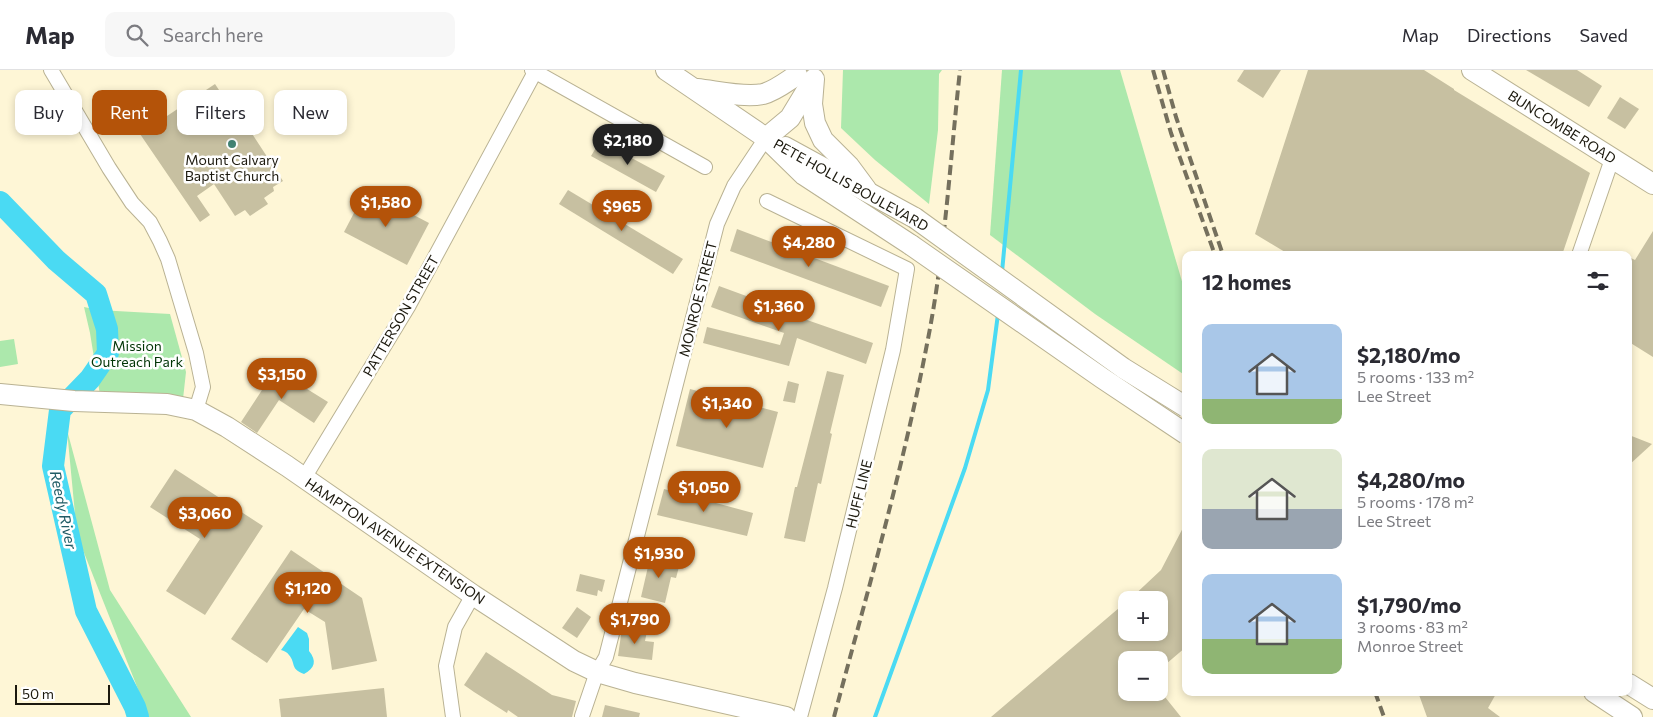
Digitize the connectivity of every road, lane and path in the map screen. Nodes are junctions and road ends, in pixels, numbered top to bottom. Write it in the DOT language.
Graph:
graph roads {
  1 [pos="51,70"];
  2 [pos="666,70"];
  3 [pos="1472,70"];
  4 [pos="533,71"];
  5 [pos="808,74"];
  6 [pos="695,89"];
  7 [pos="766,138"];
  8 [pos="1612,159"];
  9 [pos="705,167"];
  10 [pos="1653,184"];
  11 [pos="869,193"];
  12 [pos="767,201"];
  13 [pos="1580,251"];
  14 [pos="0,394"];
  15 [pos="1182,405"];
  16 [pos="196,410"];
  17 [pos="1182,431"];
  18 [pos="304,478"];
  19 [pos="473,595"];
  20 [pos="597,672"];
  21 [pos="1632,683"];
  22 [pos="1632,685"];
  23 [pos="1653,686"];
  24 [pos="1600,696"];
  25 [pos="1653,699"];
  26 [pos="582,716"];
  27 [pos="453,717"];
  28 [pos="786,717"];
  29 [pos="800,717"];
  30 [pos="1632,717"];
  1 -- 16 [label="street"];
  2 -- 6 [label="street"];
  3 -- 8 [label="street, BUNCOMBE ROAD"];
  4 -- 9 [label="street"];
  4 -- 18 [label="street, PATTERSON STREET"];
  5 -- 6 [label="street"];
  5 -- 7 [label="street"];
  5 -- 11 [label="street"];
  6 -- 7 [label="street"];
  7 -- 11 [label="street, PETE HOLLIS BOULEVARD"];
  7 -- 17 [label="street, PETE HOLLIS BOULEVARD, bridge"];
  7 -- 20 [label="street, MONROE STREET"];
  8 -- 10 [label="street, BUNCOMBE ROAD"];
  8 -- 13 [label="street"];
  11 -- 15 [label="street, PETE HOLLIS BOULEVARD, bridge"];
  12 -- 29 [label="street, HUFF LINE"];
  14 -- 16 [label="street, HAMPTON AVENUE EXTENSION"];
  16 -- 18 [label="street, HAMPTON AVENUE EXTENSION"];
  18 -- 19 [label="street, HAMPTON AVENUE EXTENSION"];
  19 -- 20 [label="street, HAMPTON AVENUE EXTENSION"];
  19 -- 27 [label="street"];
  20 -- 26 [label="street, MONROE STREET"];
  20 -- 28 [label="street, HAMPTON AVENUE EXTENSION"];
  21 -- 23 [label="street"];
  22 -- 25 [label="street"];
  24 -- 30 [label="street"];
}
